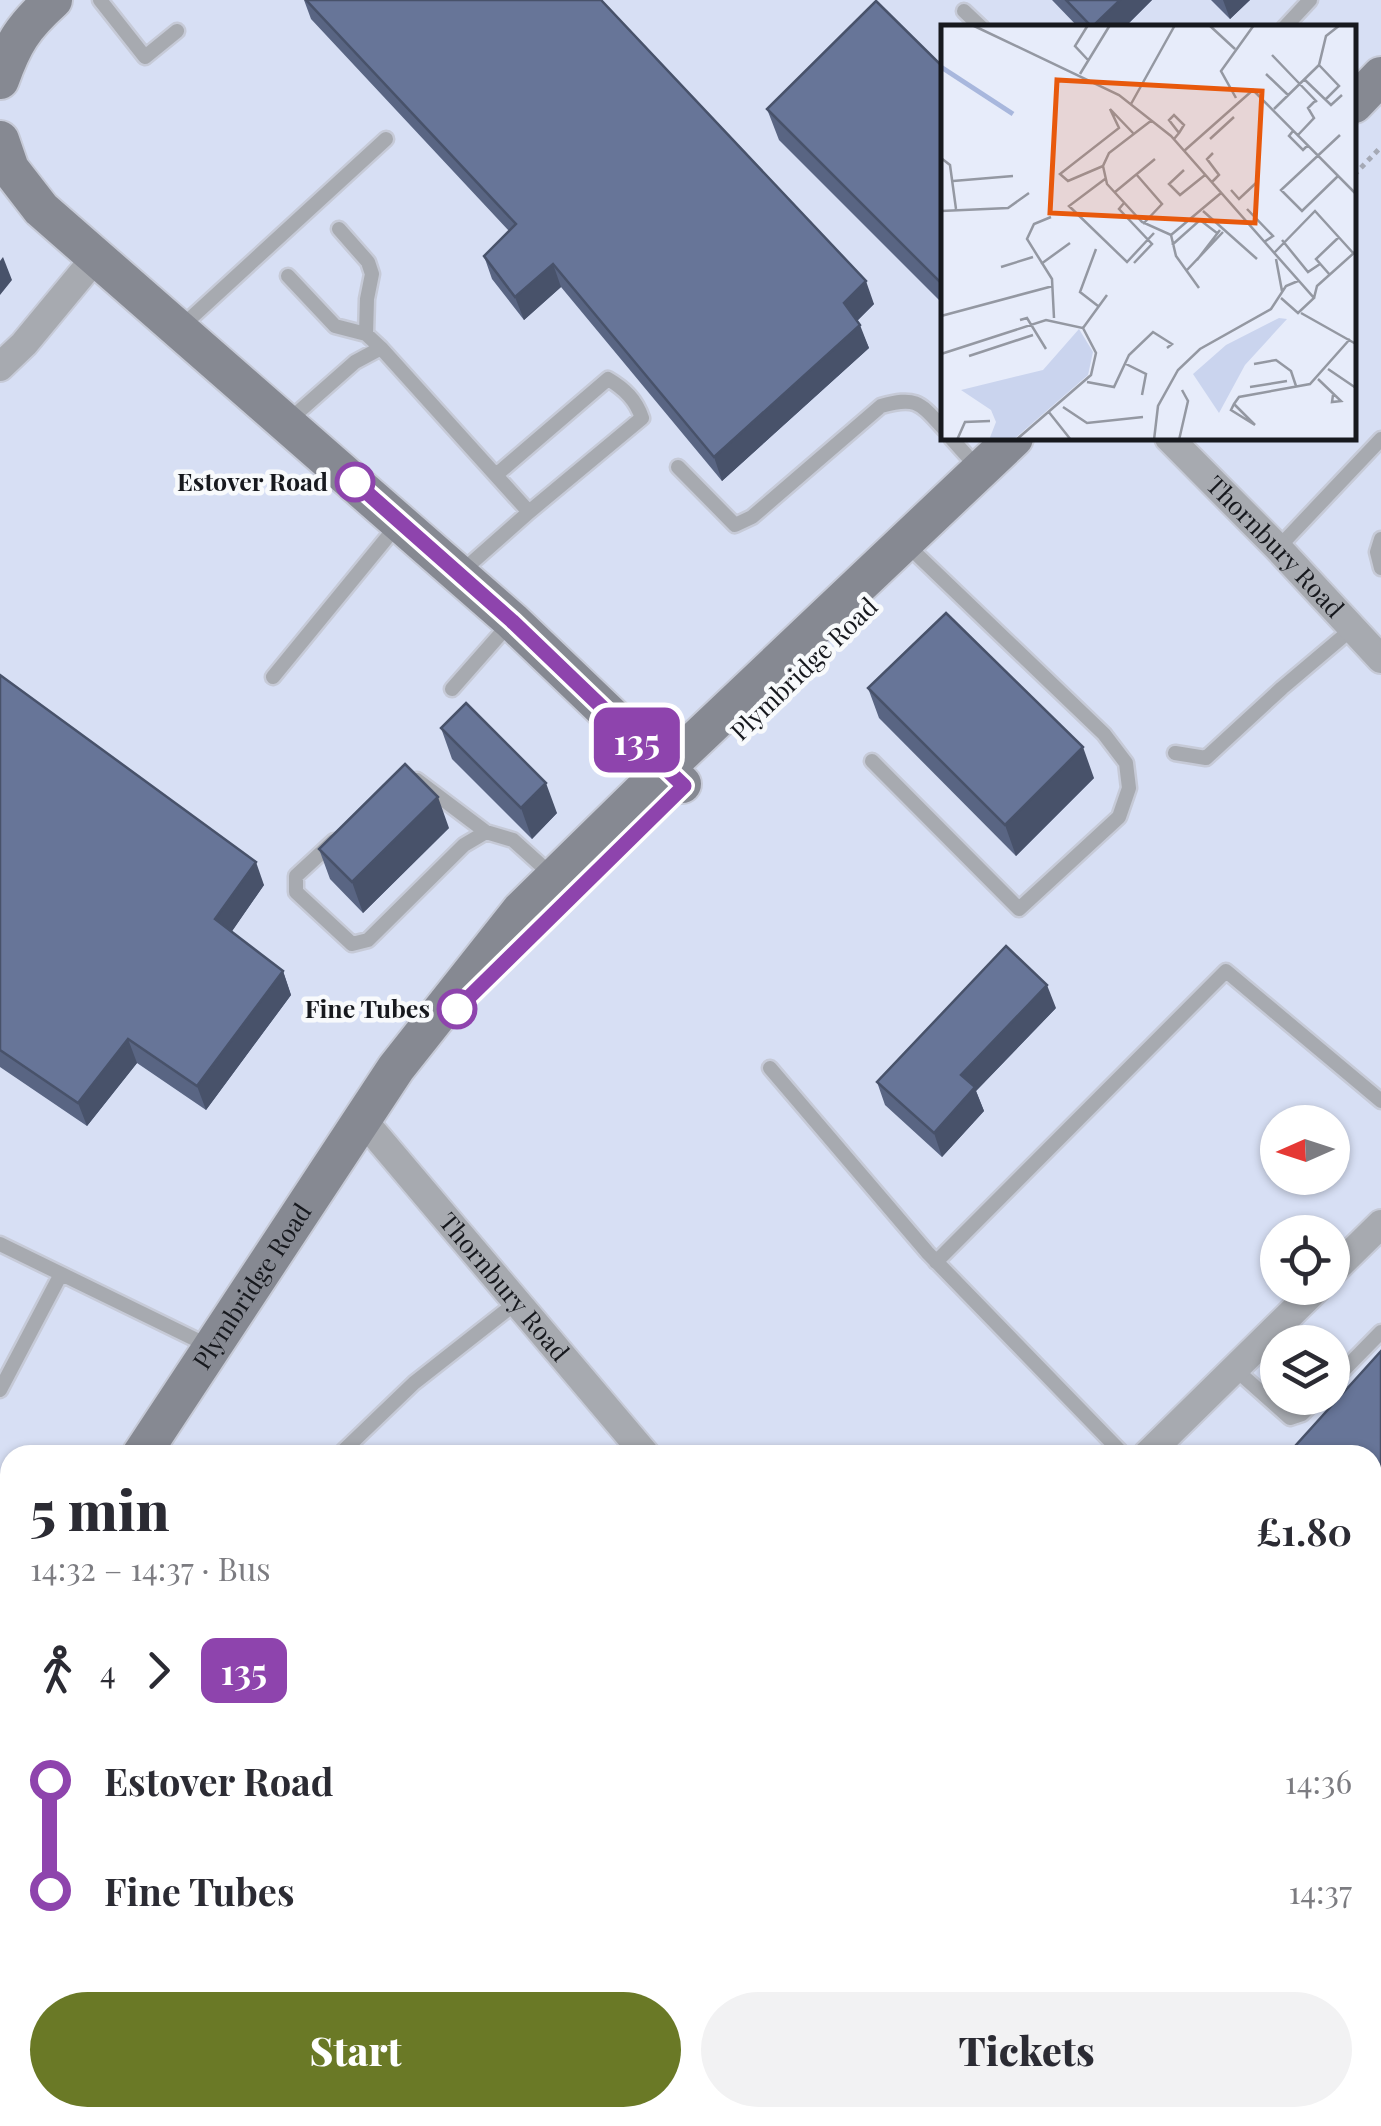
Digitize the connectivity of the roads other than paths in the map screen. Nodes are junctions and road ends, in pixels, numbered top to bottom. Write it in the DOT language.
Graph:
graph roads {
  1 [pos="53,0"];
  2 [pos="100,0"];
  3 [pos="1310,0"];
  4 [pos="964,10"];
  5 [pos="979,25"];
  6 [pos="1287,25"];
  7 [pos="177,31"];
  8 [pos="1381,76"];
  9 [pos="0,80"];
  10 [pos="1381,101"];
  11 [pos="1356,102"];
  12 [pos="1356,126"];
  13 [pos="386,139"];
  14 [pos="0,140"];
  15 [pos="340,229"];
  16 [pos="96,258"];
  17 [pos="288,276"];
  18 [pos="178,330"];
  19 [pos="366,334"];
  20 [pos="381,348"];
  21 [pos="0,366"];
  22 [pos="287,423"];
  23 [pos="941,426"];
  24 [pos="1381,439"];
  25 [pos="953,440"];
  26 [pos="1013,440"];
  27 [pos="1037,440"];
  28 [pos="1172,440"];
  29 [pos="678,467"];
  30 [pos="496,475"];
  31 [pos="986,478"];
  32 [pos="528,512"];
  33 [pos="400,522"];
  34 [pos="1381,539"];
  35 [pos="1278,548"];
  36 [pos="912,549"];
  37 [pos="1381,568"];
  38 [pos="458,574"];
  39 [pos="512,621"];
  40 [pos="1352,628"];
  41 [pos="1381,659"];
  42 [pos="273,677"];
  43 [pos="452,690"];
  44 [pos="1175,752"];
  45 [pos="872,762"];
  46 [pos="675,777"];
  47 [pos="406,782"];
  48 [pos="486,832"];
  49 [pos="339,836"];
  50 [pos="554,877"];
  51 [pos="396,1068"];
  52 [pos="770,1068"];
  53 [pos="1381,1101"];
  54 [pos="362,1119"];
  55 [pos="1381,1224"];
  56 [pos="0,1244"];
  57 [pos="1350,1254"];
  58 [pos="936,1262"];
  59 [pos="61,1274"];
  60 [pos="517,1302"];
  61 [pos="1300,1305"];
  62 [pos="1381,1332"];
  63 [pos="212,1347"];
  64 [pos="1350,1364"];
  65 [pos="1235,1368"];
  66 [pos="0,1390"];
  67 [pos="1260,1391"];
  68 [pos="147,1445"];
  69 [pos="350,1445"];
  70 [pos="638,1445"];
  71 [pos="1114,1445"];
  72 [pos="1157,1445"];
  1 -- 9 [label="main road"];
  2 -- 7 [label="lane"];
  3 -- 6 [label="lane"];
  4 -- 5 [label="lane"];
  8 -- 11 [label="main road"];
  10 -- 12 [label="main road"];
  13 -- 18 [label="lane"];
  14 -- 16 [label="main road"];
  15 -- 19 [label="lane"];
  16 -- 18 [label="main road"];
  16 -- 21 [label="street"];
  17 -- 19 [label="lane"];
  18 -- 22 [label="main road"];
  19 -- 20 [label="lane"];
  20 -- 22 [label="lane"];
  20 -- 30 [label="lane"];
  22 -- 33 [label="main road"];
  23 -- 29 [label="lane"];
  24 -- 35 [label="lane"];
  25 -- 31 [label="lane"];
  26 -- 31 [label="main road, Plymbridge Road"];
  27 -- 31 [label="main road, Plymbridge Road"];
  28 -- 35 [label="street, Thornbury Road"];
  30 -- 32 [label="lane"];
  30 -- 32 [label="lane"];
  31 -- 36 [label="main road, Plymbridge Road"];
  32 -- 38 [label="lane"];
  33 -- 38 [label="main road"];
  33 -- 42 [label="lane"];
  34 -- 37 [label="lane"];
  35 -- 40 [label="street, Thornbury Road"];
  36 -- 45 [label="lane"];
  36 -- 46 [label="main road, Plymbridge Road"];
  38 -- 39 [label="main road"];
  39 -- 43 [label="lane"];
  39 -- 46 [label="main road"];
  40 -- 41 [label="street, Thornbury Road"];
  40 -- 44 [label="lane"];
  46 -- 50 [label="main road, Plymbridge Road"];
  46 -- 51 [label="main road, Plymbridge Road"];
  47 -- 48 [label="lane"];
  48 -- 49 [label="lane"];
  48 -- 50 [label="lane"];
  50 -- 51 [label="main road, Plymbridge Road"];
  51 -- 54 [label="main road, Plymbridge Road"];
  52 -- 58 [label="lane"];
  53 -- 58 [label="lane"];
  54 -- 60 [label="street, Thornbury Road"];
  54 -- 63 [label="main road, Plymbridge Road"];
  55 -- 57 [label="street"];
  56 -- 59 [label="lane"];
  58 -- 71 [label="lane"];
  59 -- 63 [label="lane"];
  59 -- 66 [label="lane"];
  60 -- 69 [label="lane"];
  60 -- 70 [label="street, Thornbury Road"];
  61 -- 65 [label="street"];
  62 -- 64 [label="lane"];
  63 -- 68 [label="main road, Plymbridge Road"];
  65 -- 67 [label="lane"];
  65 -- 72 [label="street"];
}
